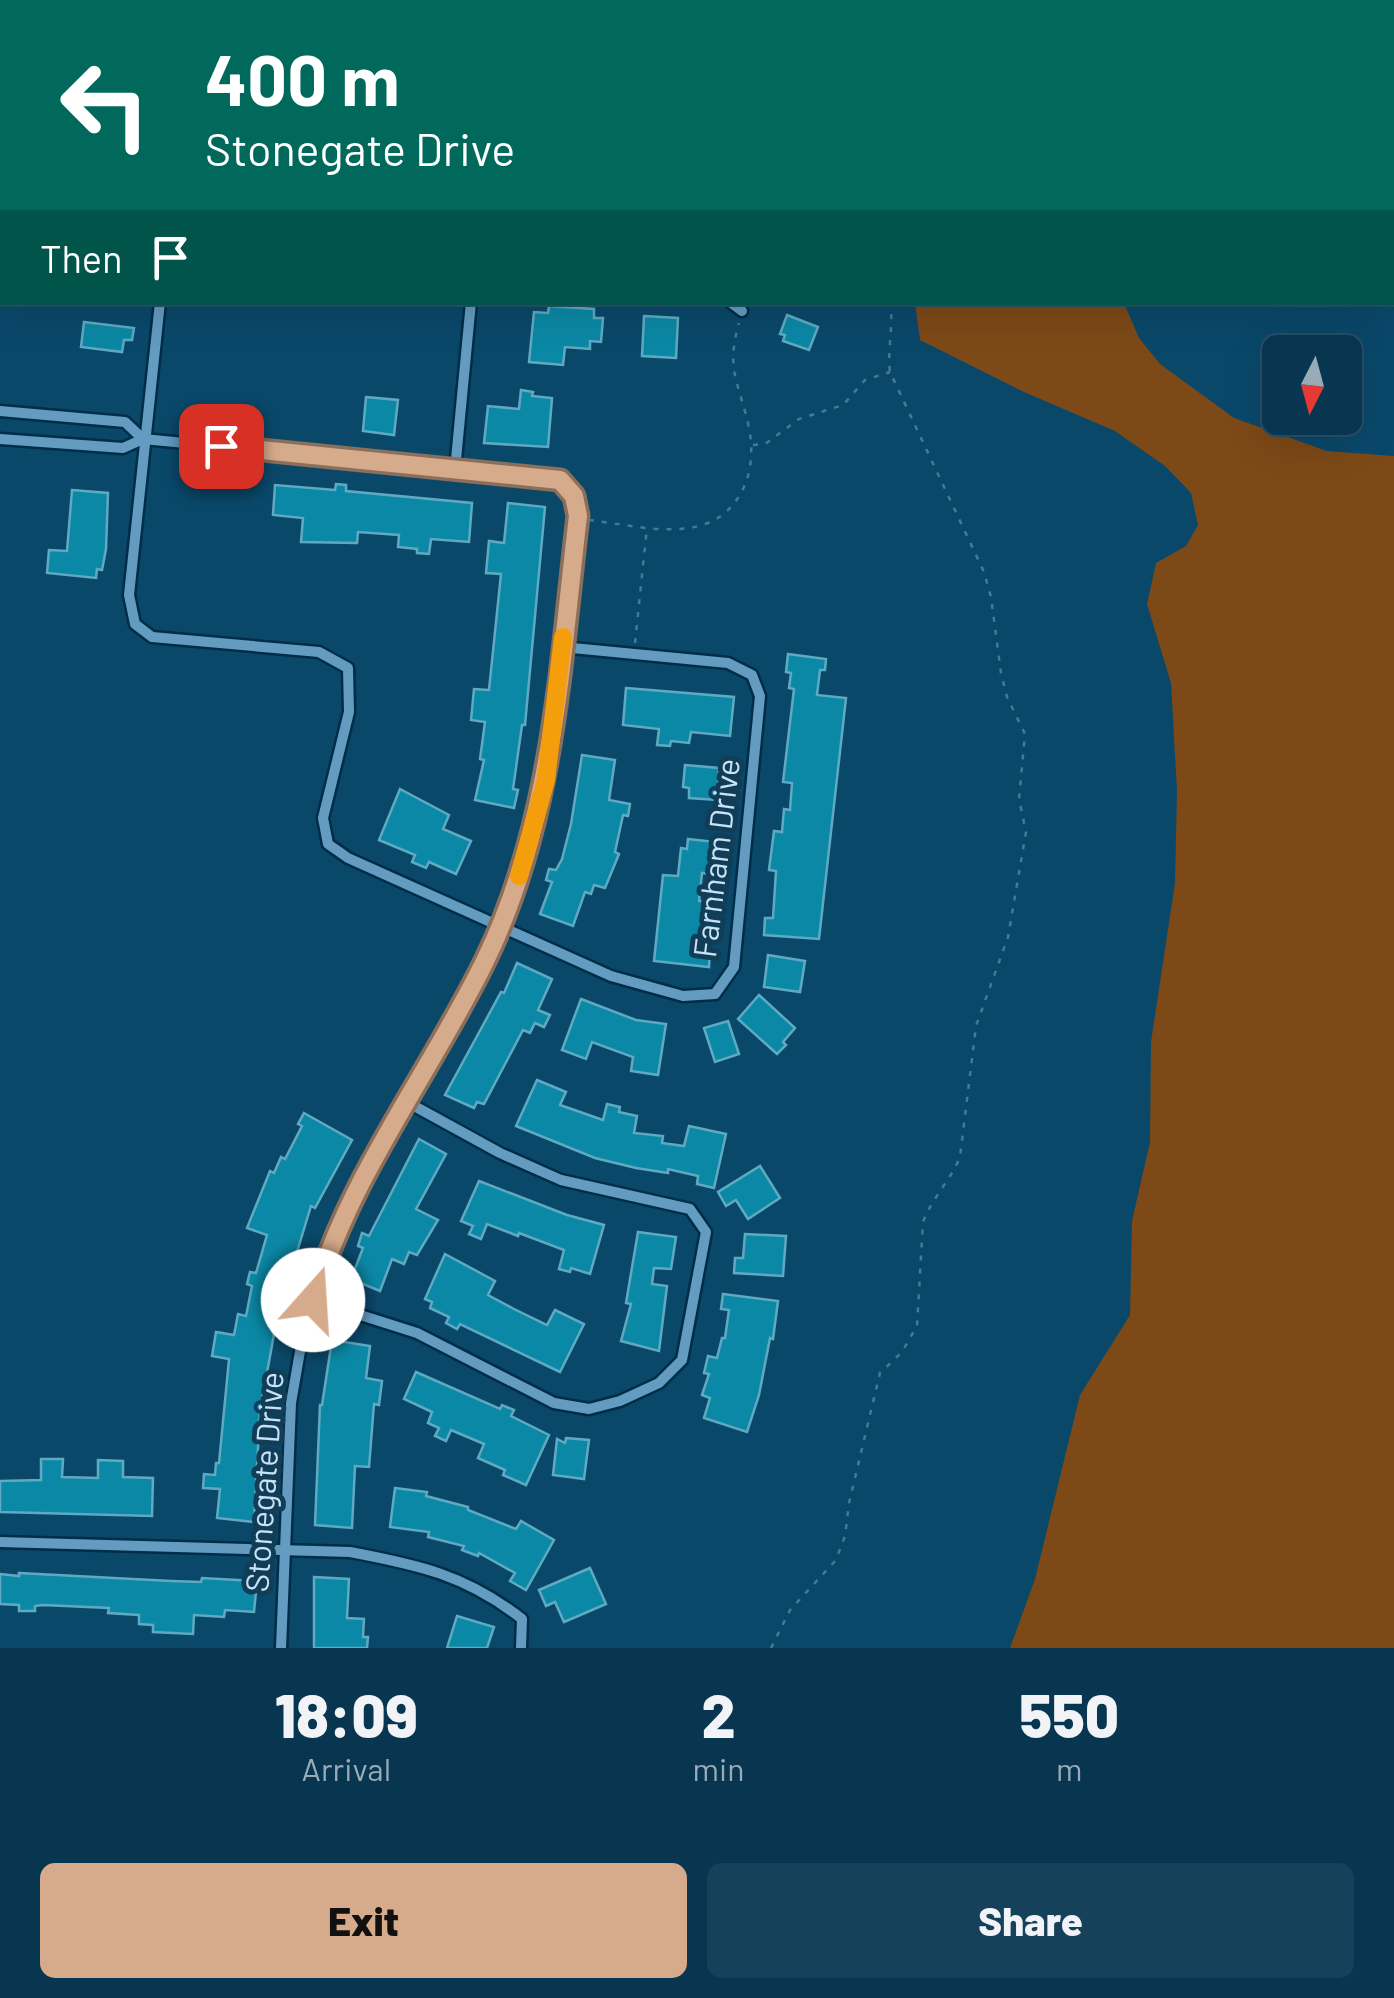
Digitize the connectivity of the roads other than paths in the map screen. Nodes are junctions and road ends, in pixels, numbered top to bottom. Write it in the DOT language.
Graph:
graph roads {
  1 [pos="160,305"];
  2 [pos="471,305"];
  3 [pos="734,305"];
  4 [pos="742,311"];
  5 [pos="0,412"];
  6 [pos="144,438"];
  7 [pos="0,439"];
  8 [pos="455,470"];
  9 [pos="562,648"];
  10 [pos="500,924"];
  11 [pos="407,1102"];
  12 [pos="313,1300"];
  13 [pos="0,1542"];
  14 [pos="284,1552"];
  15 [pos="281,1648"];
  16 [pos="521,1648"];
  1 -- 6 [label="street, Farnham Drive"];
  2 -- 8 [label="street"];
  3 -- 4 [label="street"];
  5 -- 6 [label="street"];
  6 -- 7 [label="street"];
  6 -- 8 [label="street"];
  6 -- 10 [label="street, Farnham Drive"];
  8 -- 9 [label="street, Stonegate Drive"];
  9 -- 10 [label="street, Stonegate Drive"];
  9 -- 10 [label="street, Farnham Drive"];
  10 -- 11 [label="street, Stonegate Drive"];
  11 -- 12 [label="street, Stonegate Drive"];
  11 -- 12 [label="street"];
  12 -- 14 [label="street, Stonegate Drive"];
  13 -- 14 [label="street"];
  14 -- 15 [label="street, Stonegate Drive"];
  14 -- 16 [label="street"];
}
